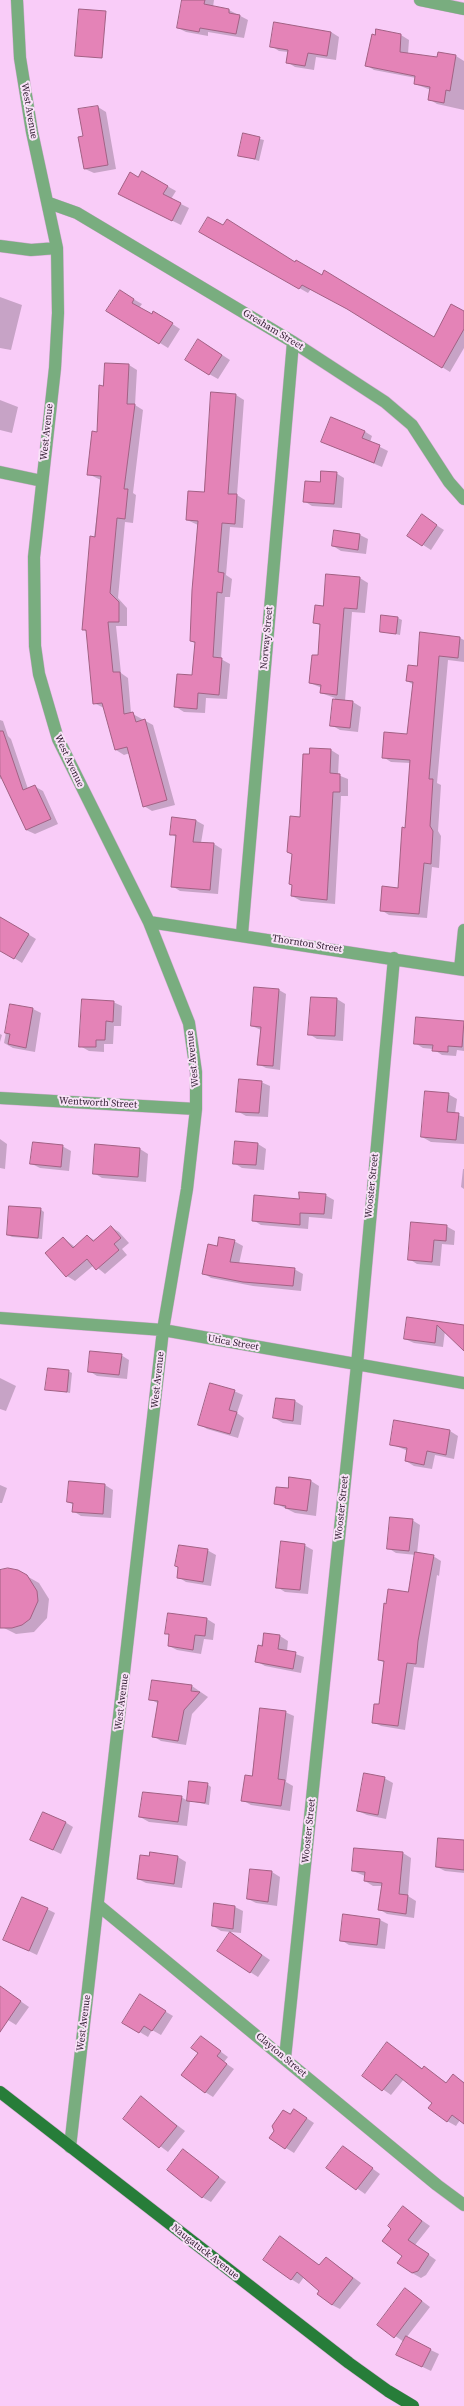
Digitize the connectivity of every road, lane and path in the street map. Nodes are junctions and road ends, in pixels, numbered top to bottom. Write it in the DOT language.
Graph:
graph roads {
  1 [pos="18,0"];
  2 [pos="420,0"];
  3 [pos="464,9"];
  4 [pos="49,203"];
  5 [pos="0,246"];
  6 [pos="57,248"];
  7 [pos="293,342"];
  8 [pos="0,472"];
  9 [pos="42,481"];
  10 [pos="464,499"];
  11 [pos="149,922"];
  12 [pos="464,930"];
  13 [pos="242,934"];
  14 [pos="394,958"];
  15 [pos="462,970"];
  16 [pos="0,1098"];
  17 [pos="196,1109"];
  18 [pos="0,1318"];
  19 [pos="163,1330"];
  20 [pos="357,1365"];
  21 [pos="464,1384"];
  22 [pos="98,1905"];
  23 [pos="285,2058"];
  24 [pos="0,2092"];
  25 [pos="70,2147"];
  26 [pos="464,2204"];
  27 [pos="414,2406"];
  1 -- 4 [label="street, West Avenue"];
  2 -- 3 [label="street"];
  4 -- 6 [label="street, West Avenue"];
  4 -- 7 [label="street, Gresham Street"];
  5 -- 6 [label="street"];
  6 -- 9 [label="street, West Avenue"];
  7 -- 10 [label="street, Gresham Street"];
  7 -- 13 [label="street, Norway Street"];
  8 -- 9 [label="street"];
  9 -- 11 [label="street, West Avenue"];
  11 -- 13 [label="street, Thornton Street"];
  11 -- 17 [label="street, West Avenue"];
  12 -- 15 [label="street"];
  13 -- 14 [label="street, Thornton Street"];
  14 -- 15 [label="street, Thornton Street"];
  14 -- 20 [label="street, Wooster Street"];
  16 -- 17 [label="street, Wentworth Street"];
  17 -- 19 [label="street, West Avenue"];
  18 -- 19 [label="street, Utica Street"];
  19 -- 20 [label="street, Utica Street"];
  19 -- 22 [label="street, West Avenue"];
  20 -- 21 [label="street, Utica Street"];
  20 -- 23 [label="street, Wooster Street"];
  22 -- 23 [label="street, Clayton Street"];
  22 -- 25 [label="street, West Avenue"];
  23 -- 26 [label="street, Clayton Street"];
  24 -- 25 [label="main road, Naugatuck Avenue"];
  25 -- 27 [label="main road, Naugatuck Avenue"];
}
